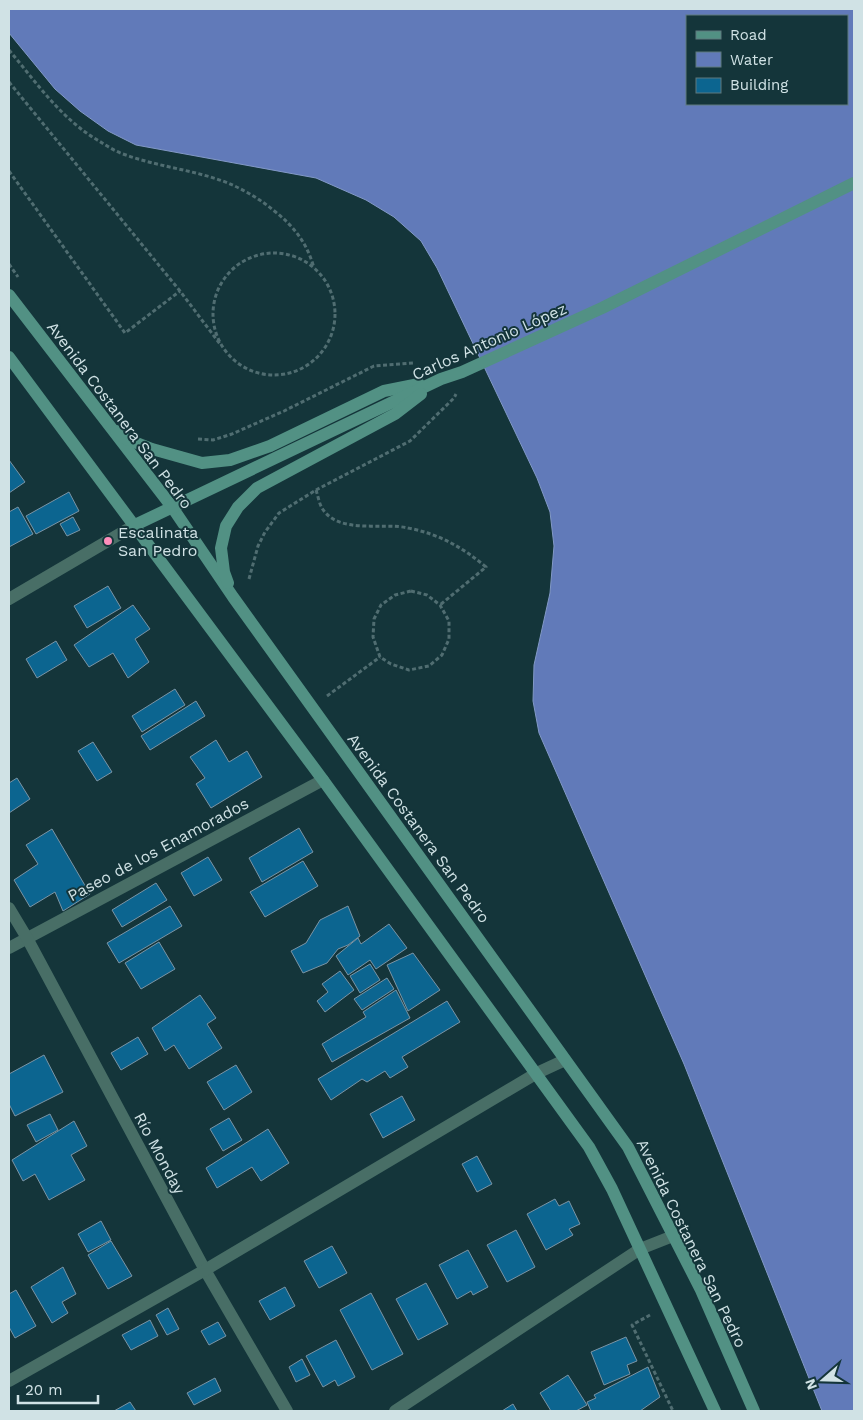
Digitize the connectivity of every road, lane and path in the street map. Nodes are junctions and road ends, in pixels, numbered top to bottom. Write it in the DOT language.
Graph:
graph roads {
  1 [pos="9,50"];
  2 [pos="9,82"];
  3 [pos="9,170"];
  4 [pos="854,183"];
  5 [pos="9,264"];
  6 [pos="314,268"];
  7 [pos="23,284"];
  8 [pos="180,291"];
  9 [pos="9,294"];
  10 [pos="225,352"];
  11 [pos="9,357"];
  12 [pos="421,363"];
  13 [pos="462,372"];
  14 [pos="441,379"];
  15 [pos="105,422"];
  16 [pos="192,439"];
  17 [pos="316,490"];
  18 [pos="172,507"];
  19 [pos="135,525"];
  20 [pos="248,582"];
  21 [pos="233,597"];
  22 [pos="9,599"];
  23 [pos="440,605"];
  24 [pos="380,657"];
  25 [pos="322,700"];
  26 [pos="323,780"];
  27 [pos="9,908"];
  28 [pos="27,938"];
  29 [pos="9,948"];
  30 [pos="565,1060"];
  31 [pos="536,1074"];
  32 [pos="674,1236"];
  33 [pos="640,1249"];
  34 [pos="204,1270"];
  35 [pos="632,1324"];
  36 [pos="9,1381"];
  37 [pos="287,1411"];
  38 [pos="395,1411"];
  39 [pos="673,1411"];
  40 [pos="715,1411"];
  41 [pos="754,1411"];
  1 -- 6 [label="path"];
  2 -- 8 [label="path"];
  3 -- 8 [label="path"];
  4 -- 13 [label="main road, Carlos Antonio López"];
  5 -- 7 [label="path"];
  6 -- 10 [label="path"];
  6 -- 10 [label="path"];
  8 -- 10 [label="path"];
  9 -- 15 [label="main road, Avenida Costanera San Pedro"];
  11 -- 19 [label="main road"];
  12 -- 16 [label="path"];
  13 -- 14 [label="main road, Carlos Antonio López"];
  13 -- 17 [label="path"];
  14 -- 15 [label="main road"];
  14 -- 18 [label="main road, Carlos Antonio López"];
  14 -- 21 [label="main road"];
  15 -- 18 [label="main road, Avenida Costanera San Pedro"];
  17 -- 20 [label="path"];
  17 -- 23 [label="path"];
  18 -- 19 [label="main road, Carlos Antonio López"];
  18 -- 21 [label="main road, Avenida Costanera San Pedro"];
  19 -- 22 [label="street"];
  19 -- 26 [label="main road"];
  21 -- 30 [label="main road, Avenida Costanera San Pedro"];
  23 -- 24 [label="path"];
  23 -- 24 [label="path"];
  24 -- 25 [label="path"];
  26 -- 28 [label="street, Paseo de los Enamorados"];
  26 -- 31 [label="main road"];
  27 -- 28 [label="street, Río Monday"];
  28 -- 29 [label="street, Paseo de los Enamorados"];
  28 -- 34 [label="street, Río Monday"];
  30 -- 31 [label="street"];
  30 -- 32 [label="main road, Avenida Costanera San Pedro"];
  31 -- 33 [label="main road"];
  31 -- 34 [label="street"];
  32 -- 33 [label="street"];
  32 -- 41 [label="main road, Avenida Costanera San Pedro"];
  33 -- 38 [label="street"];
  33 -- 40 [label="main road"];
  34 -- 36 [label="street"];
  34 -- 37 [label="street, Río Monday"];
  35 -- 39 [label="path"];
}
